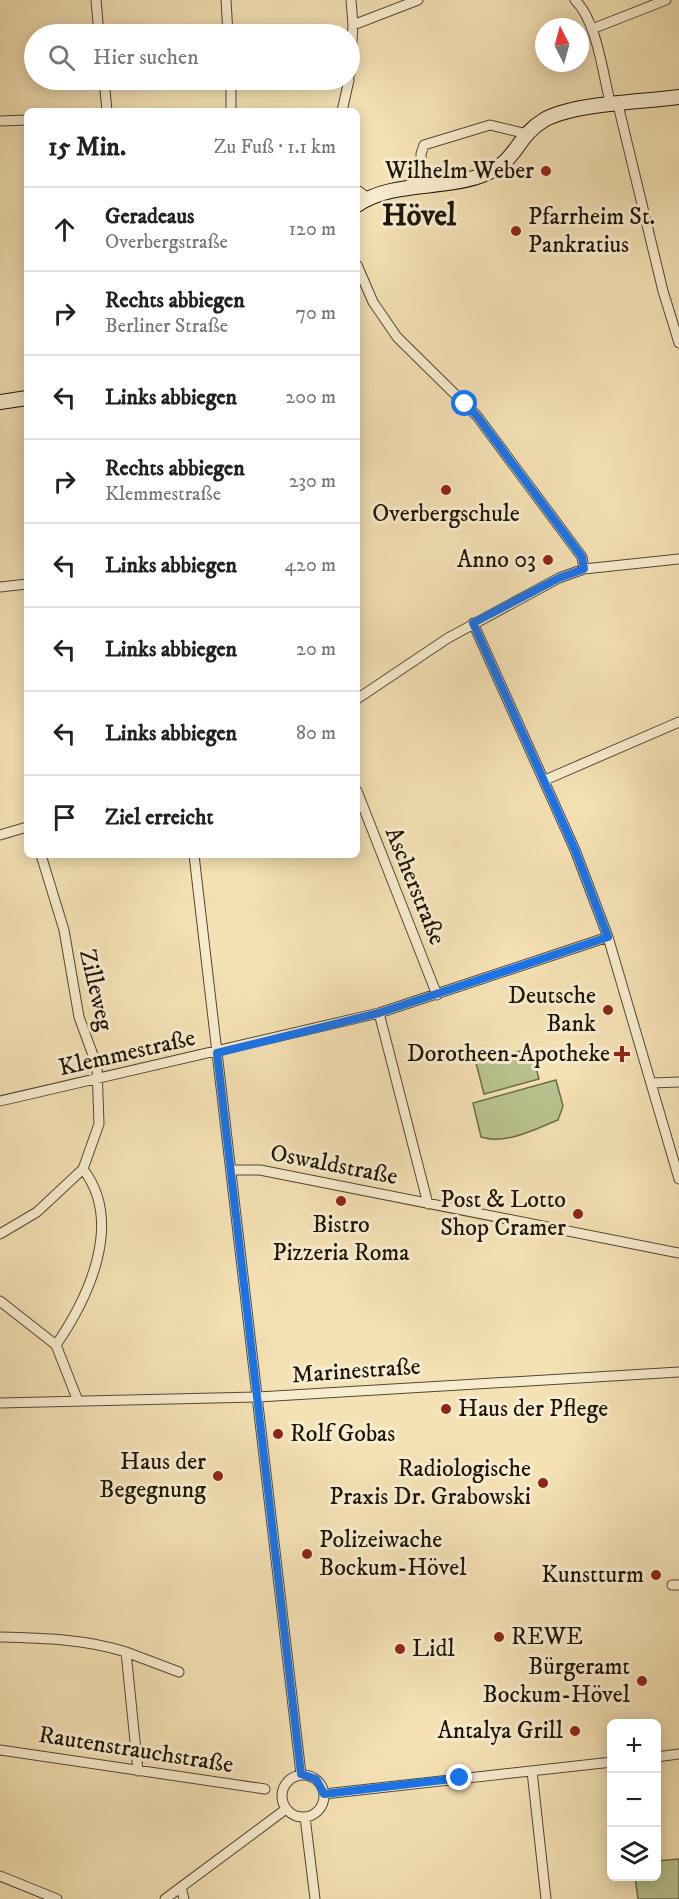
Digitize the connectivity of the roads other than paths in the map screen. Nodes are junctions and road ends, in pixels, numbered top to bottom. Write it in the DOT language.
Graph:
graph roads {
  1 [pos="96,0"];
  2 [pos="226,0"];
  3 [pos="351,0"];
  4 [pos="418,0"];
  5 [pos="575,0"];
  6 [pos="666,0"];
  7 [pos="98,24"];
  8 [pos="227,24"];
  9 [pos="353,24"];
  10 [pos="356,24"];
  11 [pos="592,28"];
  12 [pos="105,90"];
  13 [pos="231,90"];
  14 [pos="346,90"];
  15 [pos="679,97"];
  16 [pos="614,105"];
  17 [pos="107,108"];
  18 [pos="231,108"];
  19 [pos="343,108"];
  20 [pos="24,120"];
  21 [pos="0,121"];
  22 [pos="527,134"];
  23 [pos="422,188"];
  24 [pos="361,198"];
  25 [pos="360,272"];
  26 [pos="679,343"];
  27 [pos="24,398"];
  28 [pos="0,402"];
  29 [pos="679,559"];
  30 [pos="584,569"];
  31 [pos="24,584"];
  32 [pos="0,587"];
  33 [pos="473,623"];
  34 [pos="360,697"];
  35 [pos="679,722"];
  36 [pos="545,780"];
  37 [pos="360,799"];
  38 [pos="24,828"];
  39 [pos="0,835"];
  40 [pos="42,858"];
  41 [pos="194,858"];
  42 [pos="608,937"];
  43 [pos="437,995"];
  44 [pos="379,1013"];
  45 [pos="217,1053"];
  46 [pos="100,1079"];
  47 [pos="679,1082"];
  48 [pos="652,1083"];
  49 [pos="0,1101"];
  50 [pos="83,1169"];
  51 [pos="231,1170"];
  52 [pos="679,1179"];
  53 [pos="428,1204"];
  54 [pos="0,1234"];
  55 [pos="679,1253"];
  56 [pos="0,1301"];
  57 [pos="56,1345"];
  58 [pos="679,1372"];
  59 [pos="258,1397"];
  60 [pos="78,1401"];
  61 [pos="0,1403"];
  62 [pos="0,1637"];
  63 [pos="126,1652"];
  64 [pos="179,1672"];
  65 [pos="0,1750"];
  66 [pos="679,1754"];
  67 [pos="661,1756"];
  68 [pos="607,1763"];
  69 [pos="138,1771"];
  70 [pos="532,1771"];
  71 [pos="301,1774"];
  72 [pos="265,1790"];
  73 [pos="324,1794"];
  74 [pos="286,1809"];
  75 [pos="305,1817"];
  76 [pos="0,1876"];
  77 [pos="181,1887"];
  78 [pos="57,1899"];
  79 [pos="165,1899"];
  80 [pos="184,1899"];
  81 [pos="315,1899"];
  82 [pos="546,1899"];
  1 -- 7 [label="street"];
  2 -- 8 [label="street"];
  3 -- 9 [label="street"];
  4 -- 10 [label="street"];
  5 -- 11 [label="street"];
  6 -- 11 [label="street"];
  11 -- 16 [label="street"];
  12 -- 17 [label="street"];
  13 -- 18 [label="street"];
  14 -- 19 [label="street"];
  15 -- 16 [label="street"];
  16 -- 22 [label="street"];
  16 -- 26 [label="street"];
  20 -- 21 [label="street"];
  22 -- 23 [label="street"];
  22 -- 23 [label="street"];
  23 -- 24 [label="street"];
  25 -- 30 [label="street"];
  27 -- 28 [label="street"];
  29 -- 30 [label="street"];
  30 -- 33 [label="street"];
  31 -- 32 [label="street"];
  33 -- 34 [label="street"];
  33 -- 36 [label="street"];
  35 -- 36 [label="street"];
  36 -- 42 [label="street"];
  37 -- 43 [label="street, Ascherstraße"];
  38 -- 39 [label="street"];
  40 -- 46 [label="street, Zilleweg"];
  41 -- 45 [label="street"];
  42 -- 43 [label="street, Klemmestraße"];
  42 -- 48 [label="street"];
  43 -- 44 [label="street, Klemmestraße"];
  44 -- 45 [label="street, Klemmestraße"];
  44 -- 53 [label="street, Oswaldstraße"];
  45 -- 46 [label="street, Klemmestraße"];
  45 -- 51 [label="street"];
  46 -- 49 [label="street, Klemmestraße"];
  46 -- 50 [label="street, Zilleweg"];
  47 -- 48 [label="street"];
  48 -- 52 [label="street"];
  50 -- 54 [label="street, Zilleweg"];
  50 -- 57 [label="street"];
  51 -- 53 [label="street, Oswaldstraße"];
  51 -- 59 [label="street"];
  53 -- 55 [label="street, Oswaldstraße"];
  56 -- 57 [label="street"];
  57 -- 60 [label="street"];
  58 -- 59 [label="street, Marinestraße"];
  59 -- 60 [label="street, Marinestraße"];
  59 -- 71 [label="street"];
  60 -- 61 [label="street, Marinestraße"];
  62 -- 63 [label="street"];
  63 -- 64 [label="street"];
  63 -- 69 [label="street"];
  65 -- 69 [label="street, Rautenstrauchstraße"];
  66 -- 67 [label="street"];
  68 -- 70 [label="street"];
  69 -- 72 [label="street, Rautenstrauchstraße"];
  70 -- 73 [label="street"];
  70 -- 82 [label="street"];
  71 -- 73 [label="street"];
  71 -- 74 [label="street"];
  73 -- 75 [label="street"];
  74 -- 75 [label="street"];
  74 -- 77 [label="street"];
  75 -- 81 [label="street"];
  76 -- 78 [label="street"];
  77 -- 79 [label="street"];
  77 -- 80 [label="street"];
}
